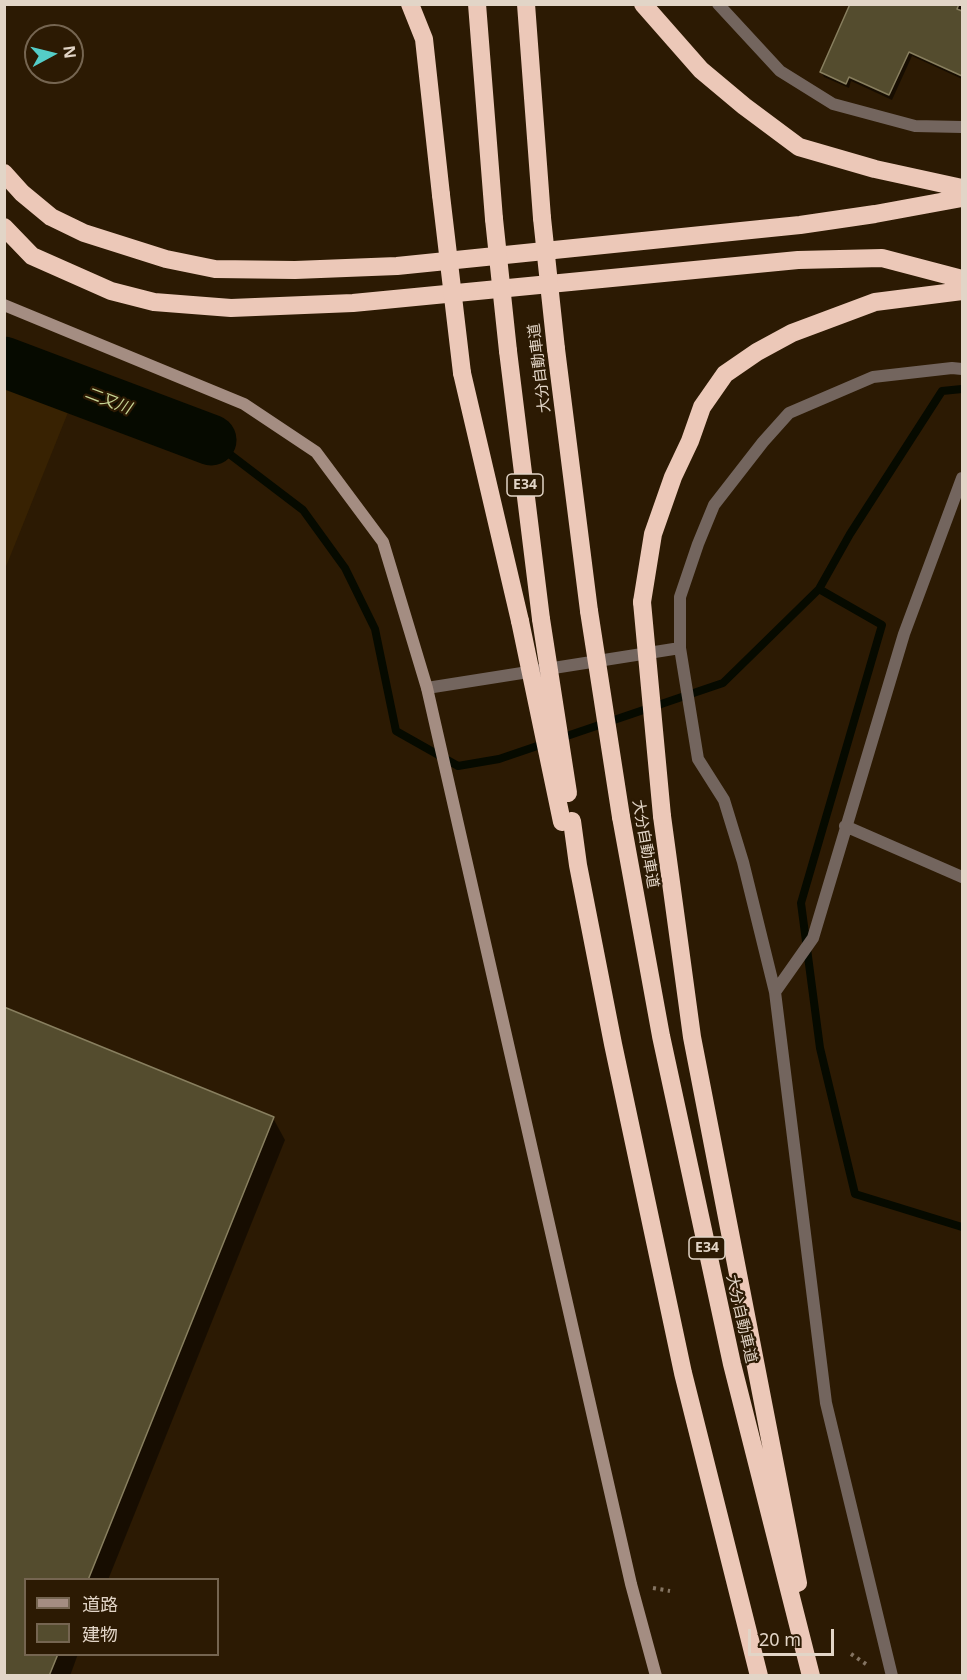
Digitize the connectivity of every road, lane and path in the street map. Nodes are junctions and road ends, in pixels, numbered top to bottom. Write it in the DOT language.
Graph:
graph roads {
  1 [pos="410,4"];
  2 [pos="477,4"];
  3 [pos="526,4"];
  4 [pos="643,4"];
  5 [pos="718,4"];
  6 [pos="963,127"];
  7 [pos="4,173"];
  8 [pos="963,188"];
  9 [pos="963,198"];
  10 [pos="4,226"];
  11 [pos="963,279"];
  12 [pos="963,291"];
  13 [pos="4,305"];
  14 [pos="963,369"];
  15 [pos="963,478"];
  16 [pos="680,648"];
  17 [pos="427,688"];
  18 [pos="567,821"];
  19 [pos="845,826"];
  20 [pos="963,877"];
  21 [pos="775,992"];
  22 [pos="656,1676"];
  23 [pos="759,1676"];
  24 [pos="811,1676"];
  25 [pos="815,1676"];
  26 [pos="891,1676"];
  1 -- 18 [label="highway, bridge"];
  2 -- 18 [label="highway, 大分自動車道 / E34, bridge"];
  3 -- 24 [label="highway, 大分自動車道 / E34, bridge"];
  4 -- 8 [label="highway"];
  5 -- 6 [label="street"];
  7 -- 9 [label="highway"];
  10 -- 11 [label="highway"];
  12 -- 25 [label="highway, bridge"];
  13 -- 17 [label="street"];
  14 -- 16 [label="street"];
  15 -- 19 [label="street"];
  16 -- 17 [label="street"];
  16 -- 21 [label="street"];
  17 -- 22 [label="street"];
  18 -- 23 [label="highway, 大分自動車道 / E34"];
  19 -- 20 [label="street"];
  19 -- 21 [label="street"];
  21 -- 26 [label="street"];
}
